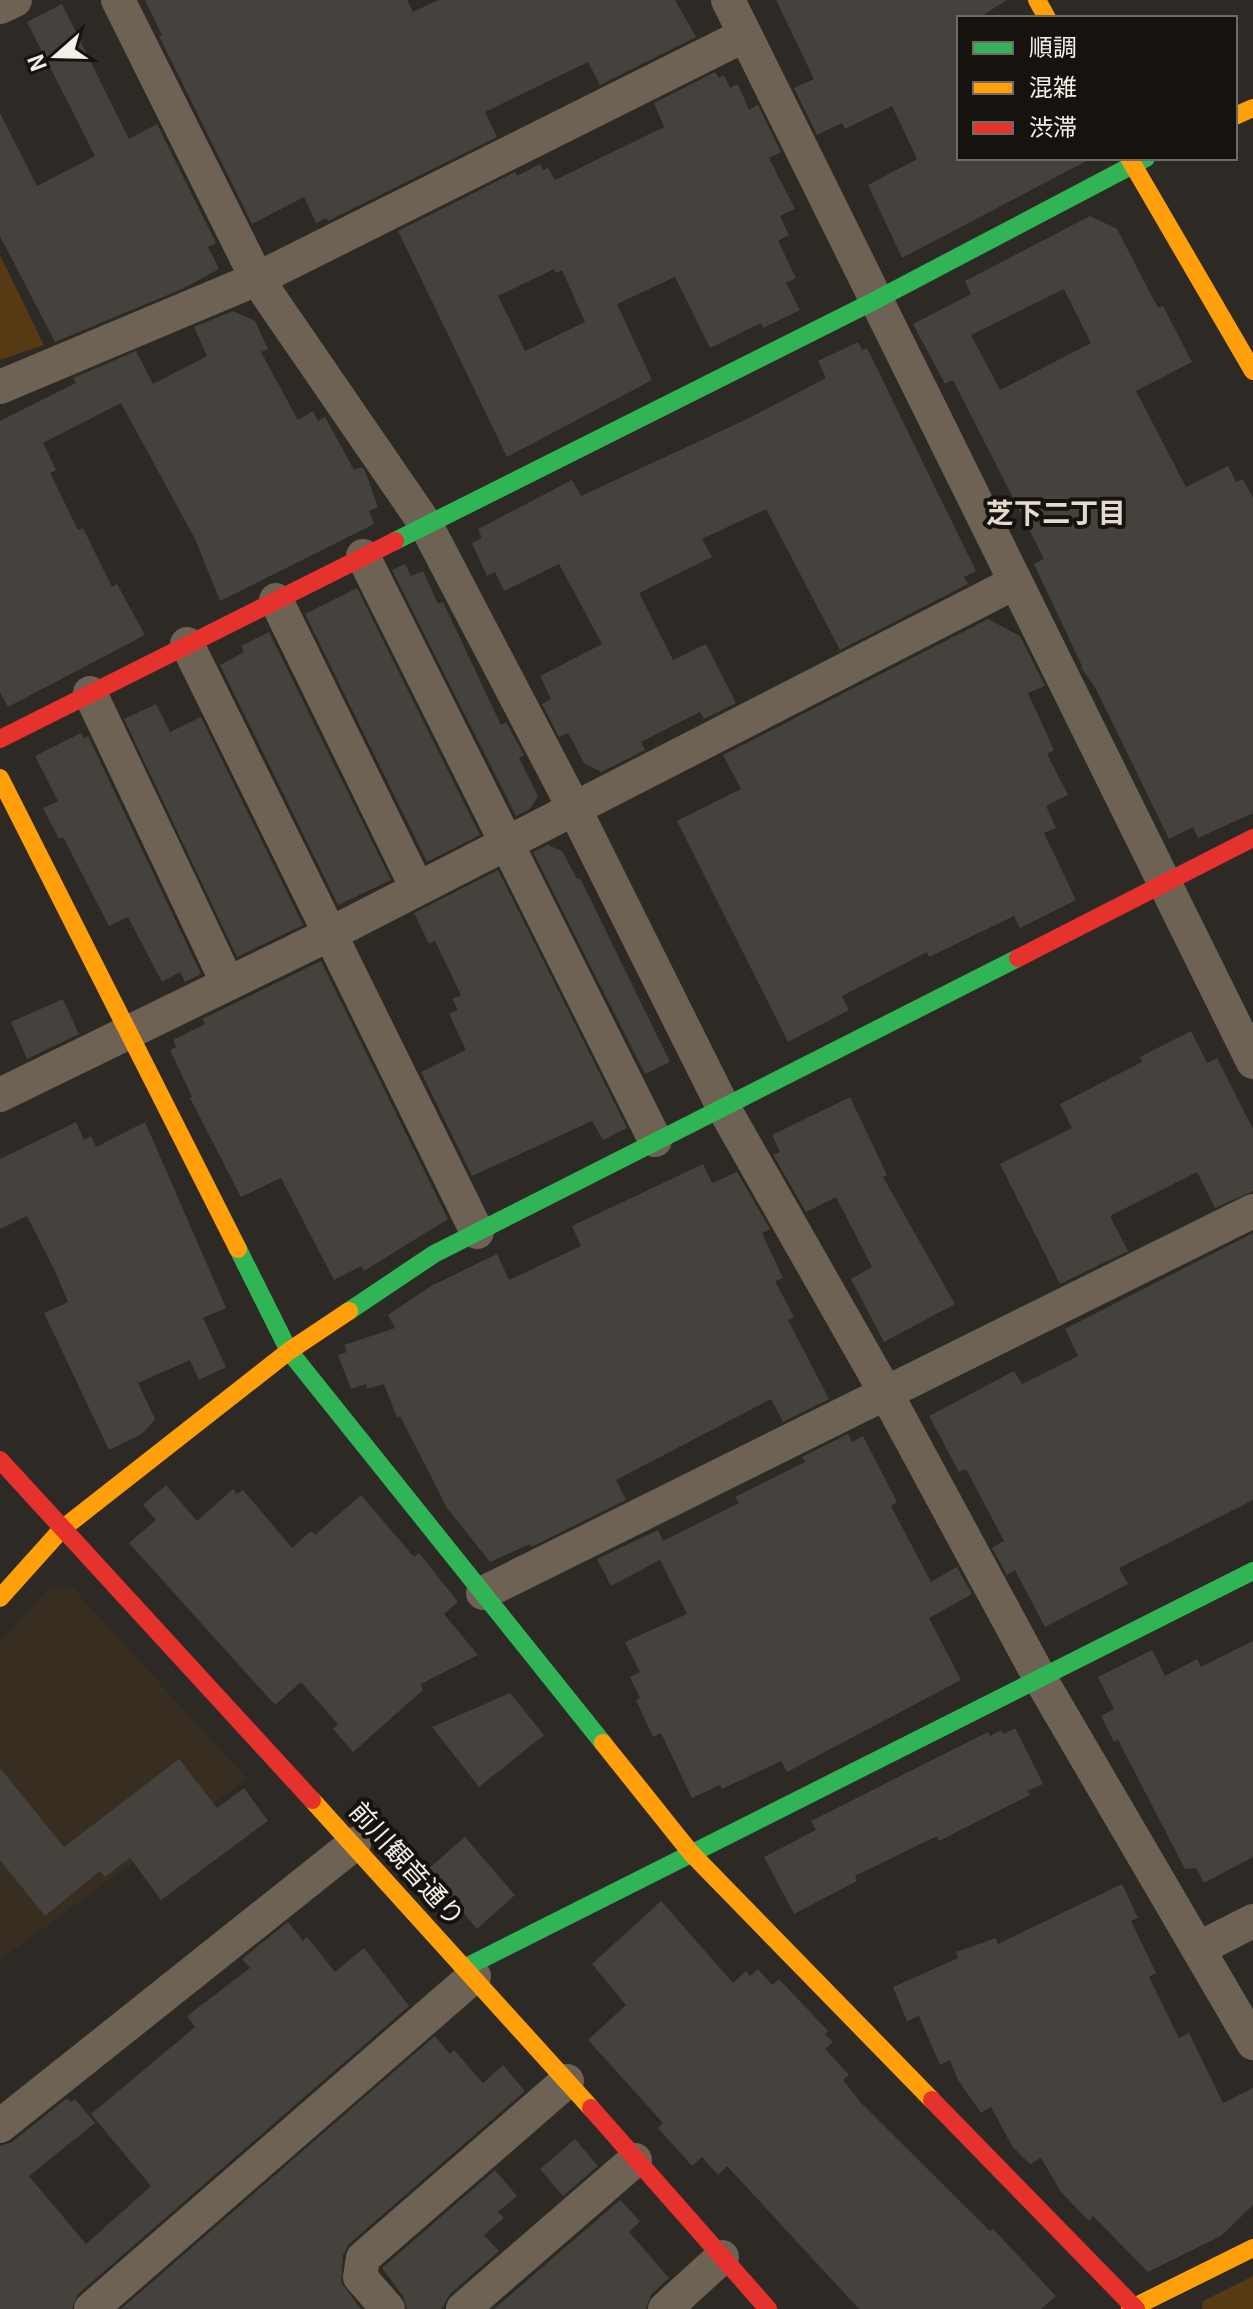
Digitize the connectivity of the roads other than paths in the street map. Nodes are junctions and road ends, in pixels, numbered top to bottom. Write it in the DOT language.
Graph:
graph roads {
  1 [pos="15,0"];
  2 [pos="118,0"];
  3 [pos="728,0"];
  4 [pos="0,7"];
  5 [pos="745,35"];
  6 [pos="1136,160"];
  7 [pos="257,279"];
  8 [pos="874,301"];
  9 [pos="1253,371"];
  10 [pos="0,387"];
  11 [pos="426,525"];
  12 [pos="363,556"];
  13 [pos="1014,583"];
  14 [pos="276,600"];
  15 [pos="187,644"];
  16 [pos="90,693"];
  17 [pos="0,739"];
  18 [pos="0,778"];
  19 [pos="574,808"];
  20 [pos="1253,838"];
  21 [pos="508,842"];
  22 [pos="1165,882"];
  23 [pos="417,888"];
  24 [pos="330,934"];
  25 [pos="228,984"];
  26 [pos="126,1032"];
  27 [pos="1253,1062"];
  28 [pos="0,1095"];
  29 [pos="722,1105"];
  30 [pos="655,1140"];
  31 [pos="1253,1211"];
  32 [pos="477,1232"];
  33 [pos="289,1351"];
  34 [pos="887,1395"];
  35 [pos="0,1460"];
  36 [pos="62,1529"];
  37 [pos="1253,1571"];
  38 [pos="483,1593"];
  39 [pos="0,1598"];
  40 [pos="1041,1680"];
  41 [pos="354,1844"];
  42 [pos="691,1853"];
  43 [pos="1253,1921"];
  44 [pos="1198,1949"];
  45 [pos="470,1972"];
  46 [pos="1253,2043"];
  47 [pos="567,2081"];
  48 [pos="0,2126"];
  49 [pos="635,2160"];
  50 [pos="1253,2248"];
  51 [pos="722,2257"];
  52 [pos="1133,2308"];
  53 [pos="91,2309"];
  54 [pos="388,2309"];
  55 [pos="463,2309"];
  56 [pos="665,2309"];
  57 [pos="768,2309"];
  1 -- 4 [label="street"];
  2 -- 7 [label="street"];
  3 -- 5 [label="street"];
  5 -- 7 [label="street"];
  5 -- 8 [label="street"];
  6 -- 8 [label="street"];
  6 -- 9 [label="street"];
  7 -- 10 [label="street"];
  7 -- 11 [label="street"];
  8 -- 11 [label="street"];
  8 -- 13 [label="street"];
  11 -- 12 [label="street"];
  11 -- 19 [label="street"];
  12 -- 14 [label="street"];
  12 -- 21 [label="street"];
  13 -- 19 [label="street"];
  13 -- 22 [label="street"];
  14 -- 15 [label="street"];
  14 -- 23 [label="street"];
  15 -- 16 [label="street"];
  15 -- 24 [label="street"];
  16 -- 17 [label="street"];
  16 -- 25 [label="street"];
  18 -- 26 [label="street"];
  19 -- 21 [label="street"];
  19 -- 29 [label="street"];
  20 -- 22 [label="street"];
  21 -- 23 [label="street"];
  21 -- 30 [label="street"];
  22 -- 27 [label="street"];
  22 -- 29 [label="street"];
  23 -- 24 [label="street"];
  24 -- 25 [label="street"];
  24 -- 32 [label="street"];
  25 -- 26 [label="street"];
  26 -- 28 [label="street"];
  26 -- 33 [label="street"];
  29 -- 30 [label="street"];
  29 -- 34 [label="street"];
  30 -- 32 [label="street"];
  31 -- 34 [label="street"];
  32 -- 33 [label="street"];
  33 -- 36 [label="street"];
  33 -- 38 [label="street"];
  34 -- 38 [label="street"];
  34 -- 40 [label="street"];
  35 -- 36 [label="street, 前川観音通り"];
  36 -- 39 [label="street"];
  36 -- 41 [label="street, 前川観音通り"];
  37 -- 40 [label="street"];
  38 -- 42 [label="street"];
  40 -- 42 [label="street"];
  40 -- 44 [label="street"];
  41 -- 45 [label="street, 前川観音通り"];
  41 -- 48 [label="street"];
  42 -- 45 [label="street"];
  42 -- 52 [label="street"];
  43 -- 44 [label="street"];
  44 -- 46 [label="street"];
  45 -- 47 [label="street, 前川観音通り"];
  45 -- 53 [label="street"];
  47 -- 49 [label="street, 前川観音通り"];
  47 -- 54 [label="street"];
  49 -- 51 [label="street, 前川観音通り"];
  49 -- 55 [label="street"];
  50 -- 52 [label="street"];
  51 -- 56 [label="street"];
  51 -- 57 [label="street, 前川観音通り"];
}
